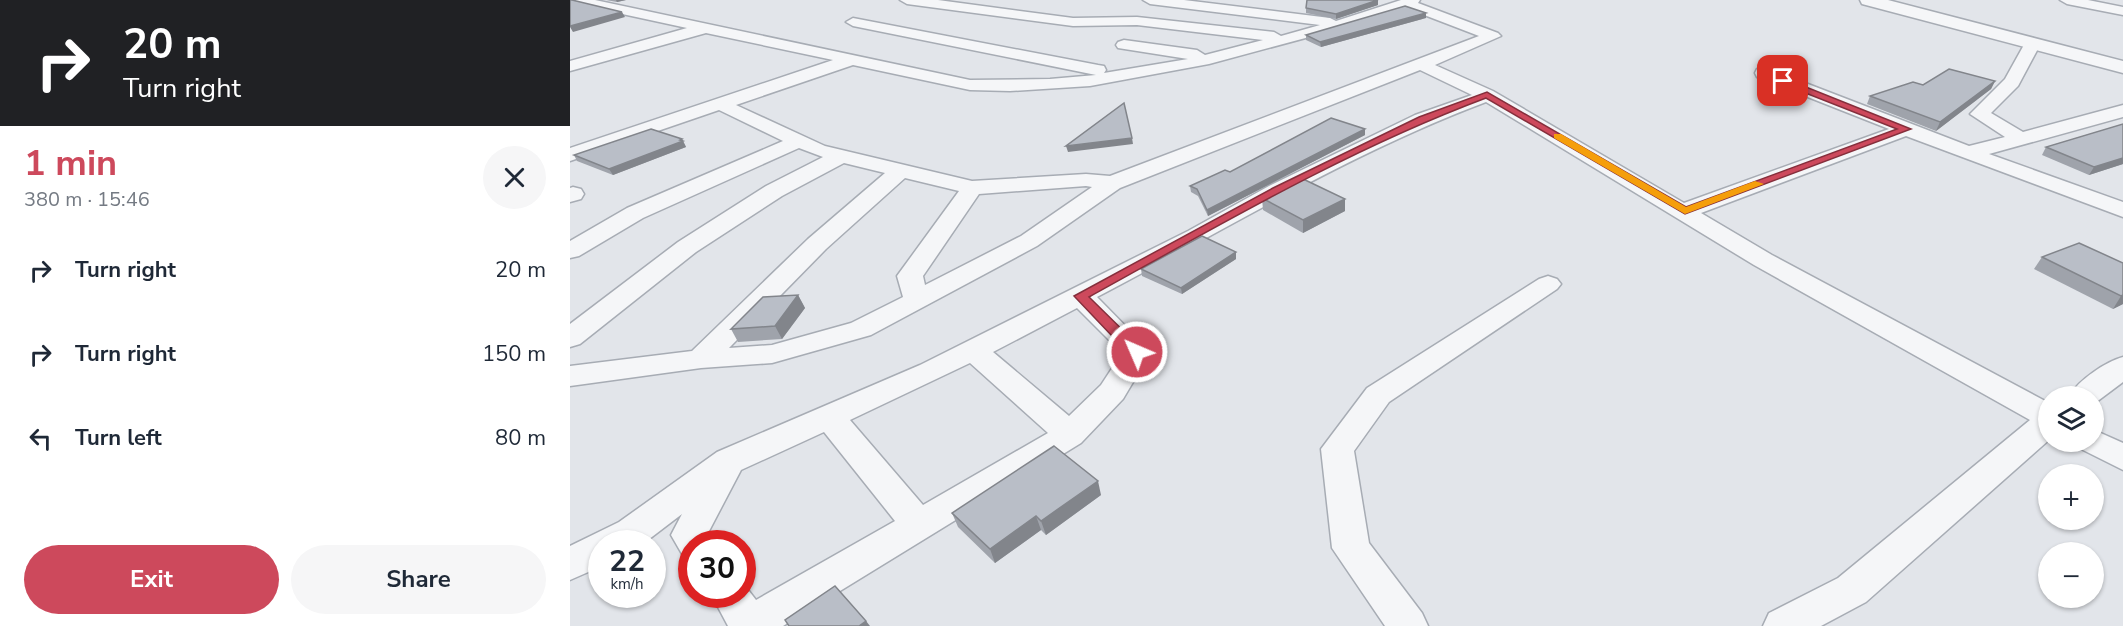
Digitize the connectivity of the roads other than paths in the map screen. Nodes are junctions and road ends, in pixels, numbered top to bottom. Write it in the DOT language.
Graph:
graph roads {
  1 [pos="573,0"];
  2 [pos="907,0"];
  3 [pos="1150,0"];
  4 [pos="1241,0"];
  5 [pos="1868,0"];
  6 [pos="2067,0"];
  7 [pos="1409,1"];
  8 [pos="1314,4"];
  9 [pos="1218,8"];
  10 [pos="2123,11"];
  11 [pos="1286,16"];
  12 [pos="853,22"];
  13 [pos="1344,24"];
  14 [pos="704,28"];
  15 [pos="1287,38"];
  16 [pos="2033,43"];
  17 [pos="1124,45"];
  18 [pos="1220,57"];
  19 [pos="849,60"];
  20 [pos="1422,65"];
  21 [pos="570,66"];
  22 [pos="2123,67"];
  23 [pos="1762,73"];
  24 [pos="1120,75"];
  25 [pos="1487,95"];
  26 [pos="720,104"];
  27 [pos="2123,111"];
  28 [pos="1906,129"];
  29 [pos="570,134"];
  30 [pos="2015,135"];
  31 [pos="799,141"];
  32 [pos="598,146"];
  33 [pos="1968,153"];
  34 [pos="570,155"];
  35 [pos="841,156"];
  36 [pos="900,171"];
  37 [pos="1112,183"];
  38 [pos="972,189"];
  39 [pos="2123,210"];
  40 [pos="1685,211"];
  41 [pos="570,251"];
  42 [pos="1548,284"];
  43 [pos="1080,296"];
  44 [pos="917,301"];
  45 [pos="570,338"];
  46 [pos="973,350"];
  47 [pos="701,359"];
  48 [pos="2123,367"];
  49 [pos="570,376"];
  50 [pos="2097,386"];
  51 [pos="2038,411"];
  52 [pos="829,417"];
  53 [pos="2038,431"];
  54 [pos="1070,435"];
  55 [pos="2104,448"];
  56 [pos="2123,458"];
  57 [pos="729,461"];
  58 [pos="919,525"];
  59 [pos="635,530"];
  60 [pos="692,530"];
  61 [pos="588,555"];
  62 [pos="570,564"];
  63 [pos="743,615"];
  64 [pos="1408,626"];
  65 [pos="1783,626"];
  1 -- 14 [label="street"];
  2 -- 15 [label="street"];
  3 -- 9 [label="street"];
  4 -- 9 [label="street"];
  5 -- 16 [label="street"];
  6 -- 10 [label="street"];
  7 -- 13 [label="street"];
  7 -- 20 [label="street"];
  8 -- 11 [label="street"];
  9 -- 11 [label="street"];
  11 -- 13 [label="street"];
  12 -- 24 [label="street"];
  13 -- 15 [label="street"];
  14 -- 19 [label="street"];
  14 -- 21 [label="street"];
  15 -- 18 [label="street"];
  16 -- 22 [label="street"];
  16 -- 30 [label="street"];
  17 -- 18 [label="street"];
  18 -- 24 [label="street"];
  19 -- 24 [label="street"];
  19 -- 26 [label="street"];
  20 -- 25 [label="street"];
  20 -- 37 [label="street"];
  23 -- 28 [label="street"];
  25 -- 40 [label="street"];
  25 -- 43 [label="street"];
  26 -- 31 [label="street"];
  26 -- 32 [label="street"];
  27 -- 33 [label="street"];
  28 -- 33 [label="street"];
  28 -- 40 [label="street"];
  29 -- 32 [label="street"];
  31 -- 35 [label="street"];
  31 -- 41 [label="street"];
  32 -- 34 [label="street"];
  33 -- 39 [label="street"];
  35 -- 36 [label="street"];
  35 -- 45 [label="street"];
  36 -- 38 [label="street"];
  36 -- 47 [label="street"];
  37 -- 38 [label="street"];
  37 -- 44 [label="street"];
  38 -- 44 [label="street"];
  40 -- 51 [label="street"];
  42 -- 64 [label="street"];
  43 -- 46 [label="street"];
  43 -- 54 [label="street"];
  44 -- 47 [label="street"];
  46 -- 52 [label="street"];
  46 -- 54 [label="street"];
  47 -- 49 [label="street"];
  48 -- 50 [label="street"];
  52 -- 57 [label="street"];
  52 -- 58 [label="street"];
  53 -- 65 [label="street"];
  54 -- 58 [label="street"];
  55 -- 56 [label="street"];
  57 -- 59 [label="street"];
  57 -- 60 [label="street"];
  58 -- 63 [label="street"];
  61 -- 62 [label="street"];
}
